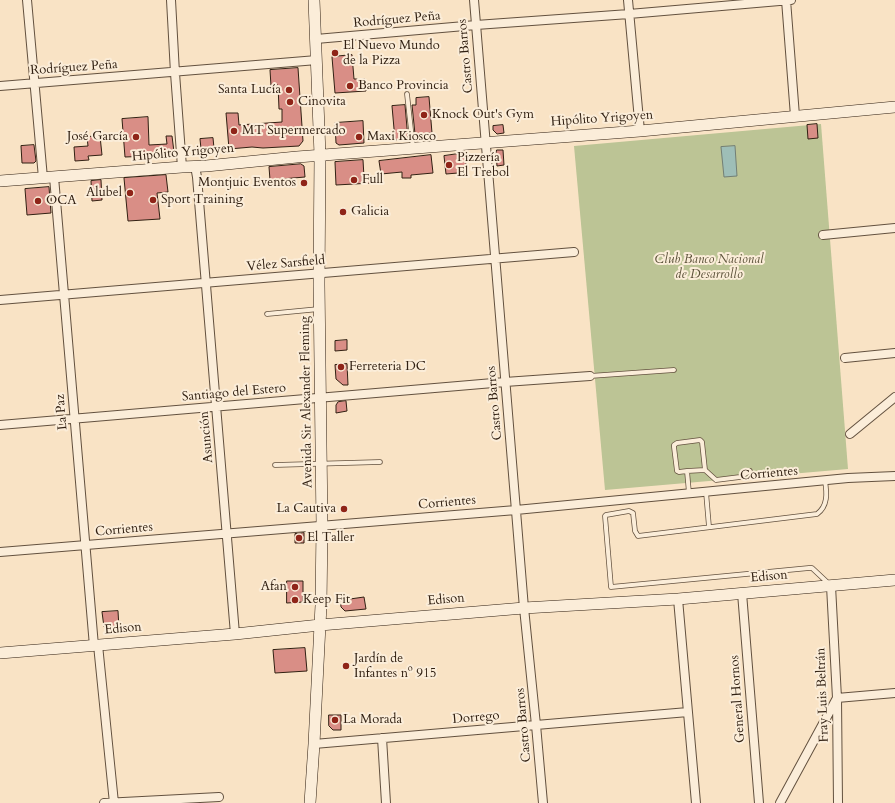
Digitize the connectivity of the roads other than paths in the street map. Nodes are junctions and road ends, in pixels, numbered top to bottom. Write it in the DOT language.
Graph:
graph roads {
  1 [pos="27,0"];
  2 [pos="171,0"];
  3 [pos="314,0"];
  4 [pos="474,0"];
  5 [pos="628,0"];
  6 [pos="786,0"];
  7 [pos="791,0"];
  8 [pos="630,14"];
  9 [pos="476,25"];
  10 [pos="316,39"];
  11 [pos="317,60"];
  12 [pos="175,73"];
  13 [pos="35,83"];
  14 [pos="0,86"];
  15 [pos="407,94"];
  16 [pos="895,107"];
  17 [pos="795,116"];
  18 [pos="640,130"];
  19 [pos="486,142"];
  20 [pos="413,148"];
  21 [pos="320,155"];
  22 [pos="195,166"];
  23 [pos="182,167"];
  24 [pos="48,178"];
  25 [pos="0,182"];
  26 [pos="895,228"];
  27 [pos="823,235"];
  28 [pos="574,252"];
  29 [pos="496,258"];
  30 [pos="320,273"];
  31 [pos="206,283"];
  32 [pos="64,295"];
  33 [pos="0,300"];
  34 [pos="320,309"];
  35 [pos="267,314"];
  36 [pos="895,353"];
  37 [pos="845,358"];
  38 [pos="674,370"];
  39 [pos="590,376"];
  40 [pos="505,382"];
  41 [pos="321,397"];
  42 [pos="895,397"];
  43 [pos="216,407"];
  44 [pos="75,419"];
  45 [pos="0,425"];
  46 [pos="850,434"];
  47 [pos="380,462"];
  48 [pos="321,464"];
  49 [pos="275,465"];
  50 [pos="705,470"];
  51 [pos="688,471"];
  52 [pos="750,471"];
  53 [pos="895,476"];
  54 [pos="825,481"];
  55 [pos="706,492"];
  56 [pos="689,493"];
  57 [pos="516,510"];
  58 [pos="322,526"];
  59 [pos="709,527"];
  60 [pos="227,533"];
  61 [pos="85,545"];
  62 [pos="0,552"];
  63 [pos="895,580"];
  64 [pos="831,586"];
  65 [pos="742,593"];
  66 [pos="678,599"];
  67 [pos="524,608"];
  68 [pos="320,624"];
  69 [pos="235,634"];
  70 [pos="96,645"];
  71 [pos="0,654"];
  72 [pos="895,692"];
  73 [pos="837,698"];
  74 [pos="688,712"];
  75 [pos="536,725"];
  76 [pos="382,738"];
  77 [pos="314,744"];
  78 [pos="218,797"];
  79 [pos="104,803"];
  80 [pos="114,803"];
  81 [pos="310,803"];
  82 [pos="386,803"];
  83 [pos="543,803"];
  84 [pos="696,803"];
  85 [pos="759,803"];
  86 [pos="780,803"];
  87 [pos="838,803"];
  1 -- 13 [label="street, La Paz"];
  2 -- 12 [label="street"];
  3 -- 10 [label="street, Avenida Sir Alexander Fleming"];
  4 -- 9 [label="street, Castro Barros"];
  5 -- 8 [label="street"];
  6 -- 7 [label="street, Rodríguez Peña"];
  6 -- 8 [label="street, Rodríguez Peña"];
  6 -- 17 [label="street"];
  8 -- 9 [label="street, Rodríguez Peña"];
  8 -- 18 [label="street"];
  9 -- 10 [label="street, Rodríguez Peña"];
  9 -- 19 [label="street, Castro Barros"];
  10 -- 11 [label="street, Avenida Sir Alexander Fleming"];
  11 -- 12 [label="street, Rodríguez Peña"];
  11 -- 21 [label="street, Avenida Sir Alexander Fleming"];
  12 -- 13 [label="street, Rodríguez Peña"];
  12 -- 23 [label="street"];
  13 -- 14 [label="street, Rodríguez Peña"];
  13 -- 24 [label="street, La Paz"];
  15 -- 20 [label="lane"];
  16 -- 17 [label="street, Hipólito Yrigoyen"];
  17 -- 18 [label="street, Hipólito Yrigoyen"];
  18 -- 19 [label="street, Hipólito Yrigoyen"];
  19 -- 20 [label="street, Hipólito Yrigoyen"];
  19 -- 29 [label="street, Castro Barros"];
  20 -- 21 [label="street, Hipólito Yrigoyen"];
  21 -- 22 [label="street, Hipólito Yrigoyen"];
  21 -- 30 [label="street, Avenida Sir Alexander Fleming"];
  22 -- 23 [label="street, Hipólito Yrigoyen"];
  22 -- 31 [label="street, Asunción"];
  23 -- 24 [label="street, Hipólito Yrigoyen"];
  24 -- 25 [label="street, Hipólito Yrigoyen"];
  24 -- 32 [label="street, La Paz"];
  26 -- 27 [label="street"];
  28 -- 29 [label="street, Vélez Sarsfield"];
  29 -- 30 [label="street, Vélez Sarsfield"];
  29 -- 40 [label="street, Castro Barros"];
  30 -- 31 [label="street, Vélez Sarsfield"];
  30 -- 34 [label="street, Avenida Sir Alexander Fleming"];
  31 -- 32 [label="street, Vélez Sarsfield"];
  31 -- 43 [label="street, Asunción"];
  32 -- 33 [label="street, Vélez Sarsfield"];
  32 -- 44 [label="street, La Paz"];
  34 -- 35 [label="lane"];
  34 -- 41 [label="street, Avenida Sir Alexander Fleming"];
  36 -- 37 [label="street"];
  38 -- 39 [label="lane"];
  39 -- 40 [label="street, Santiago del Estero"];
  40 -- 41 [label="street, Santiago del Estero"];
  40 -- 57 [label="street, Castro Barros"];
  41 -- 43 [label="street, Santiago del Estero"];
  41 -- 48 [label="street, Avenida Sir Alexander Fleming"];
  42 -- 46 [label="street"];
  43 -- 44 [label="street, Santiago del Estero"];
  43 -- 60 [label="street, Asunción"];
  44 -- 45 [label="street, Santiago del Estero"];
  44 -- 61 [label="street, La Paz"];
  47 -- 48 [label="lane"];
  48 -- 49 [label="lane"];
  48 -- 58 [label="street, Avenida Sir Alexander Fleming"];
  50 -- 51 [label="lane"];
  50 -- 51 [label="lane"];
  50 -- 52 [label="lane"];
  51 -- 56 [label="lane"];
  53 -- 54 [label="street, Corrientes"];
  54 -- 55 [label="street, Corrientes"];
  54 -- 59 [label="lane"];
  55 -- 56 [label="street, Corrientes"];
  55 -- 59 [label="lane"];
  56 -- 57 [label="street, Corrientes"];
  57 -- 58 [label="street, Corrientes"];
  57 -- 67 [label="street, Castro Barros"];
  58 -- 60 [label="street, Corrientes"];
  58 -- 68 [label="street, Avenida Sir Alexander Fleming"];
  59 -- 64 [label="lane"];
  60 -- 61 [label="street, Corrientes"];
  60 -- 69 [label="street, Asunción"];
  61 -- 62 [label="street, Corrientes"];
  61 -- 70 [label="street, La Paz"];
  63 -- 64 [label="street, Edison"];
  64 -- 65 [label="street, Edison"];
  64 -- 73 [label="street, Fray Luis Beltrán"];
  65 -- 66 [label="street, Edison"];
  65 -- 85 [label="street, General Hornos"];
  66 -- 67 [label="street, Edison"];
  66 -- 74 [label="street"];
  67 -- 68 [label="street, Edison"];
  67 -- 75 [label="street, Castro Barros"];
  68 -- 69 [label="street, Edison"];
  68 -- 77 [label="street, Avenida Sir Alexander Fleming"];
  69 -- 70 [label="street, Edison"];
  70 -- 71 [label="street, Edison"];
  70 -- 80 [label="street, La Paz"];
  72 -- 73 [label="street"];
  73 -- 86 [label="street"];
  73 -- 87 [label="street, Fray Luis Beltrán"];
  74 -- 75 [label="street, Dorrego"];
  74 -- 84 [label="street"];
  75 -- 76 [label="street, Dorrego"];
  75 -- 83 [label="street, Castro Barros"];
  76 -- 77 [label="street, Dorrego"];
  76 -- 82 [label="street"];
  77 -- 81 [label="street, Avenida Sir Alexander Fleming"];
  78 -- 80 [label="street"];
  79 -- 80 [label="street"];
}
